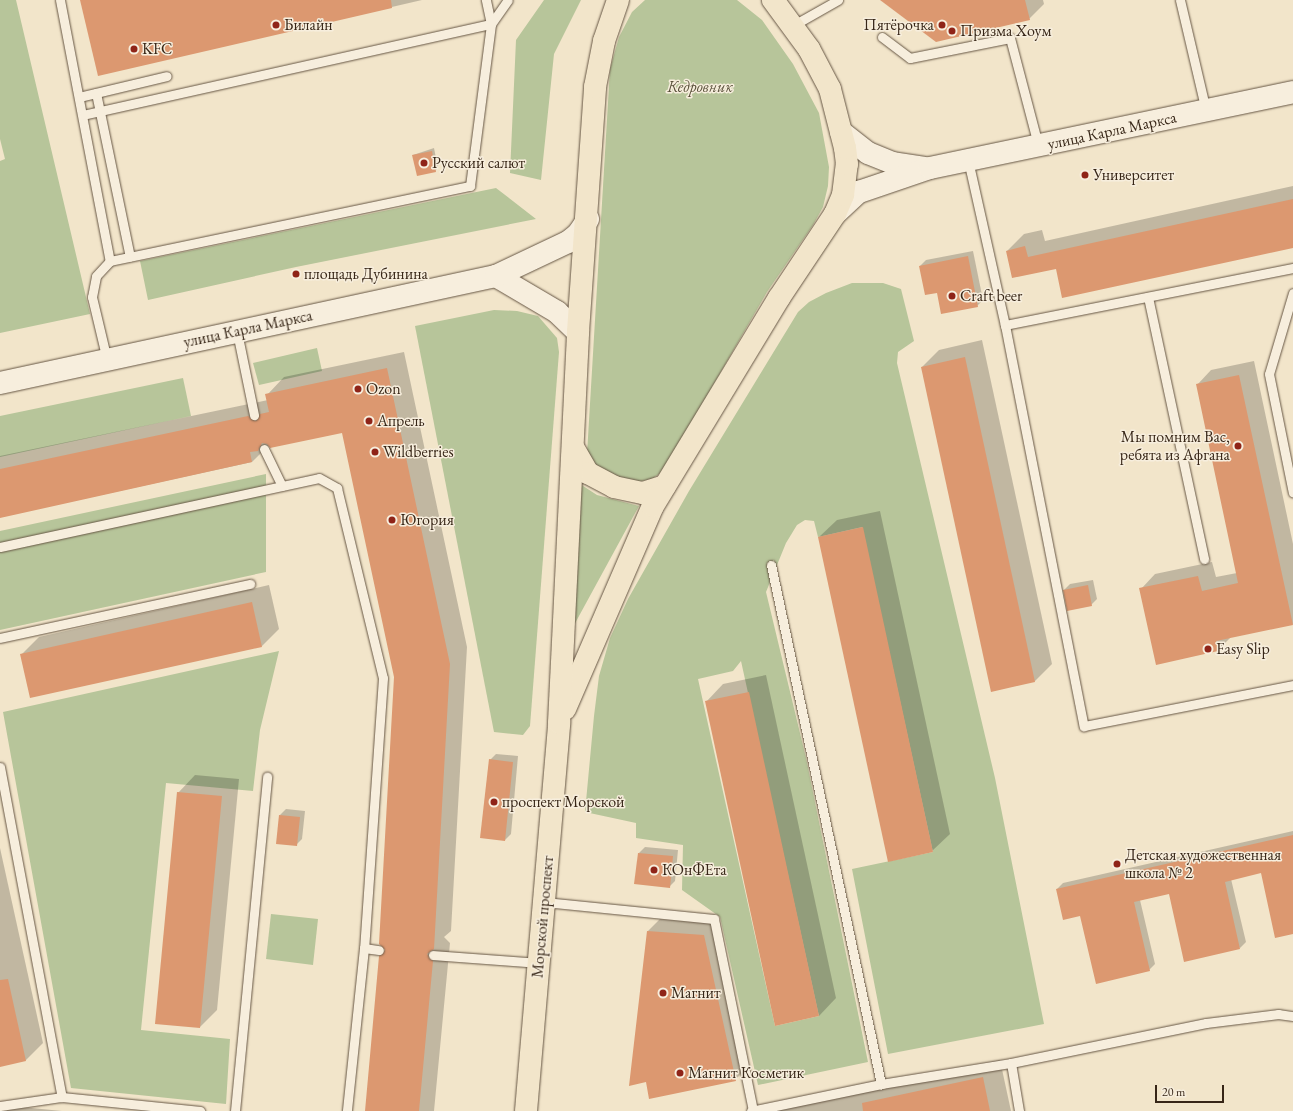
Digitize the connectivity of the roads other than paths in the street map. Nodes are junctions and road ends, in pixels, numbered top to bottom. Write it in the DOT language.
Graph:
graph roads {
  1 [pos="60,0"];
  2 [pos="486,0"];
  3 [pos="508,0"];
  4 [pos="618,0"];
  5 [pos="773,0"];
  6 [pos="838,0"];
  7 [pos="1180,0"];
  8 [pos="491,24"];
  9 [pos="792,26"];
  10 [pos="882,37"];
  11 [pos="167,76"];
  12 [pos="1293,92"];
  13 [pos="96,93"];
  14 [pos="79,97"];
  15 [pos="1206,111"];
  16 [pos="100,112"];
  17 [pos="84,115"];
  18 [pos="841,132"];
  19 [pos="1038,146"];
  20 [pos="968,160"];
  21 [pos="930,168"];
  22 [pos="834,214"];
  23 [pos="588,219"];
  24 [pos="130,257"];
  25 [pos="110,261"];
  26 [pos="1293,268"];
  27 [pos="496,276"];
  28 [pos="1293,293"];
  29 [pos="1148,297"];
  30 [pos="1005,325"];
  31 [pos="237,332"];
  32 [pos="578,332"];
  33 [pos="107,360"];
  34 [pos="0,383"];
  35 [pos="254,415"];
  36 [pos="264,449"];
  37 [pos="574,449"];
  38 [pos="282,486"];
  39 [pos="665,486"];
  40 [pos="1293,493"];
  41 [pos="0,547"];
  42 [pos="1204,559"];
  43 [pos="771,565"];
  44 [pos="250,584"];
  45 [pos="0,638"];
  46 [pos="1293,685"];
  47 [pos="559,723"];
  48 [pos="0,767"];
  49 [pos="266,777"];
  50 [pos="544,902"];
  51 [pos="364,948"];
  52 [pos="379,950"];
  53 [pos="433,955"];
  54 [pos="539,963"];
  55 [pos="1293,1016"];
  56 [pos="1011,1063"];
  57 [pos="880,1084"];
  58 [pos="62,1097"];
  59 [pos="0,1106"];
  60 [pos="200,1111"];
  61 [pos="235,1111"];
  62 [pos="347,1111"];
  63 [pos="526,1111"];
  64 [pos="752,1111"];
  65 [pos="1019,1111"];
  1 -- 14 [label="lane"];
  2 -- 8 [label="lane"];
  3 -- 8 [label="lane"];
  4 -- 23 [label="main road, Морской проспект"];
  5 -- 9 [label="main road"];
  6 -- 9 [label="lane"];
  7 -- 15 [label="lane"];
  8 -- 16 [label="lane"];
  8 -- 24 [label="lane"];
  9 -- 18 [label="main road"];
  10 -- 19 [label="lane"];
  11 -- 13 [label="lane"];
  12 -- 15 [label="street, улица Карла Маркса"];
  13 -- 14 [label="lane"];
  13 -- 16 [label="lane"];
  14 -- 17 [label="lane"];
  15 -- 19 [label="street, улица Карла Маркса"];
  16 -- 17 [label="lane"];
  16 -- 24 [label="lane"];
  17 -- 25 [label="lane"];
  18 -- 21 [label="street"];
  18 -- 22 [label="main road"];
  19 -- 20 [label="street, улица Карла Маркса"];
  20 -- 21 [label="street, улица Карла Маркса"];
  20 -- 30 [label="lane"];
  21 -- 22 [label="street"];
  22 -- 39 [label="main road"];
  23 -- 27 [label="street, улица Карла Маркса"];
  23 -- 32 [label="main road, Морской проспект"];
  24 -- 25 [label="lane"];
  25 -- 33 [label="lane"];
  26 -- 29 [label="lane"];
  27 -- 31 [label="street, улица Карла Маркса"];
  27 -- 32 [label="street"];
  28 -- 40 [label="lane"];
  29 -- 30 [label="lane"];
  29 -- 42 [label="lane"];
  30 -- 46 [label="lane"];
  31 -- 33 [label="street, улица Карла Маркса"];
  31 -- 35 [label="lane"];
  32 -- 37 [label="main road, Морской проспект"];
  33 -- 34 [label="street, улица Карла Маркса"];
  36 -- 38 [label="lane"];
  37 -- 39 [label="main road"];
  37 -- 47 [label="main road, Морской проспект"];
  38 -- 41 [label="lane"];
  38 -- 51 [label="lane"];
  39 -- 47 [label="main road"];
  43 -- 57 [label="lane"];
  44 -- 45 [label="lane"];
  47 -- 50 [label="main road, Морской проспект"];
  48 -- 58 [label="lane"];
  49 -- 61 [label="lane"];
  50 -- 54 [label="main road, Морской проспект"];
  50 -- 64 [label="lane"];
  51 -- 52 [label="lane"];
  51 -- 62 [label="lane"];
  53 -- 54 [label="lane"];
  54 -- 63 [label="main road, Морской проспект"];
  55 -- 56 [label="lane"];
  56 -- 57 [label="lane"];
  56 -- 65 [label="lane"];
  57 -- 64 [label="lane"];
  58 -- 59 [label="lane"];
  58 -- 60 [label="lane"];
}
